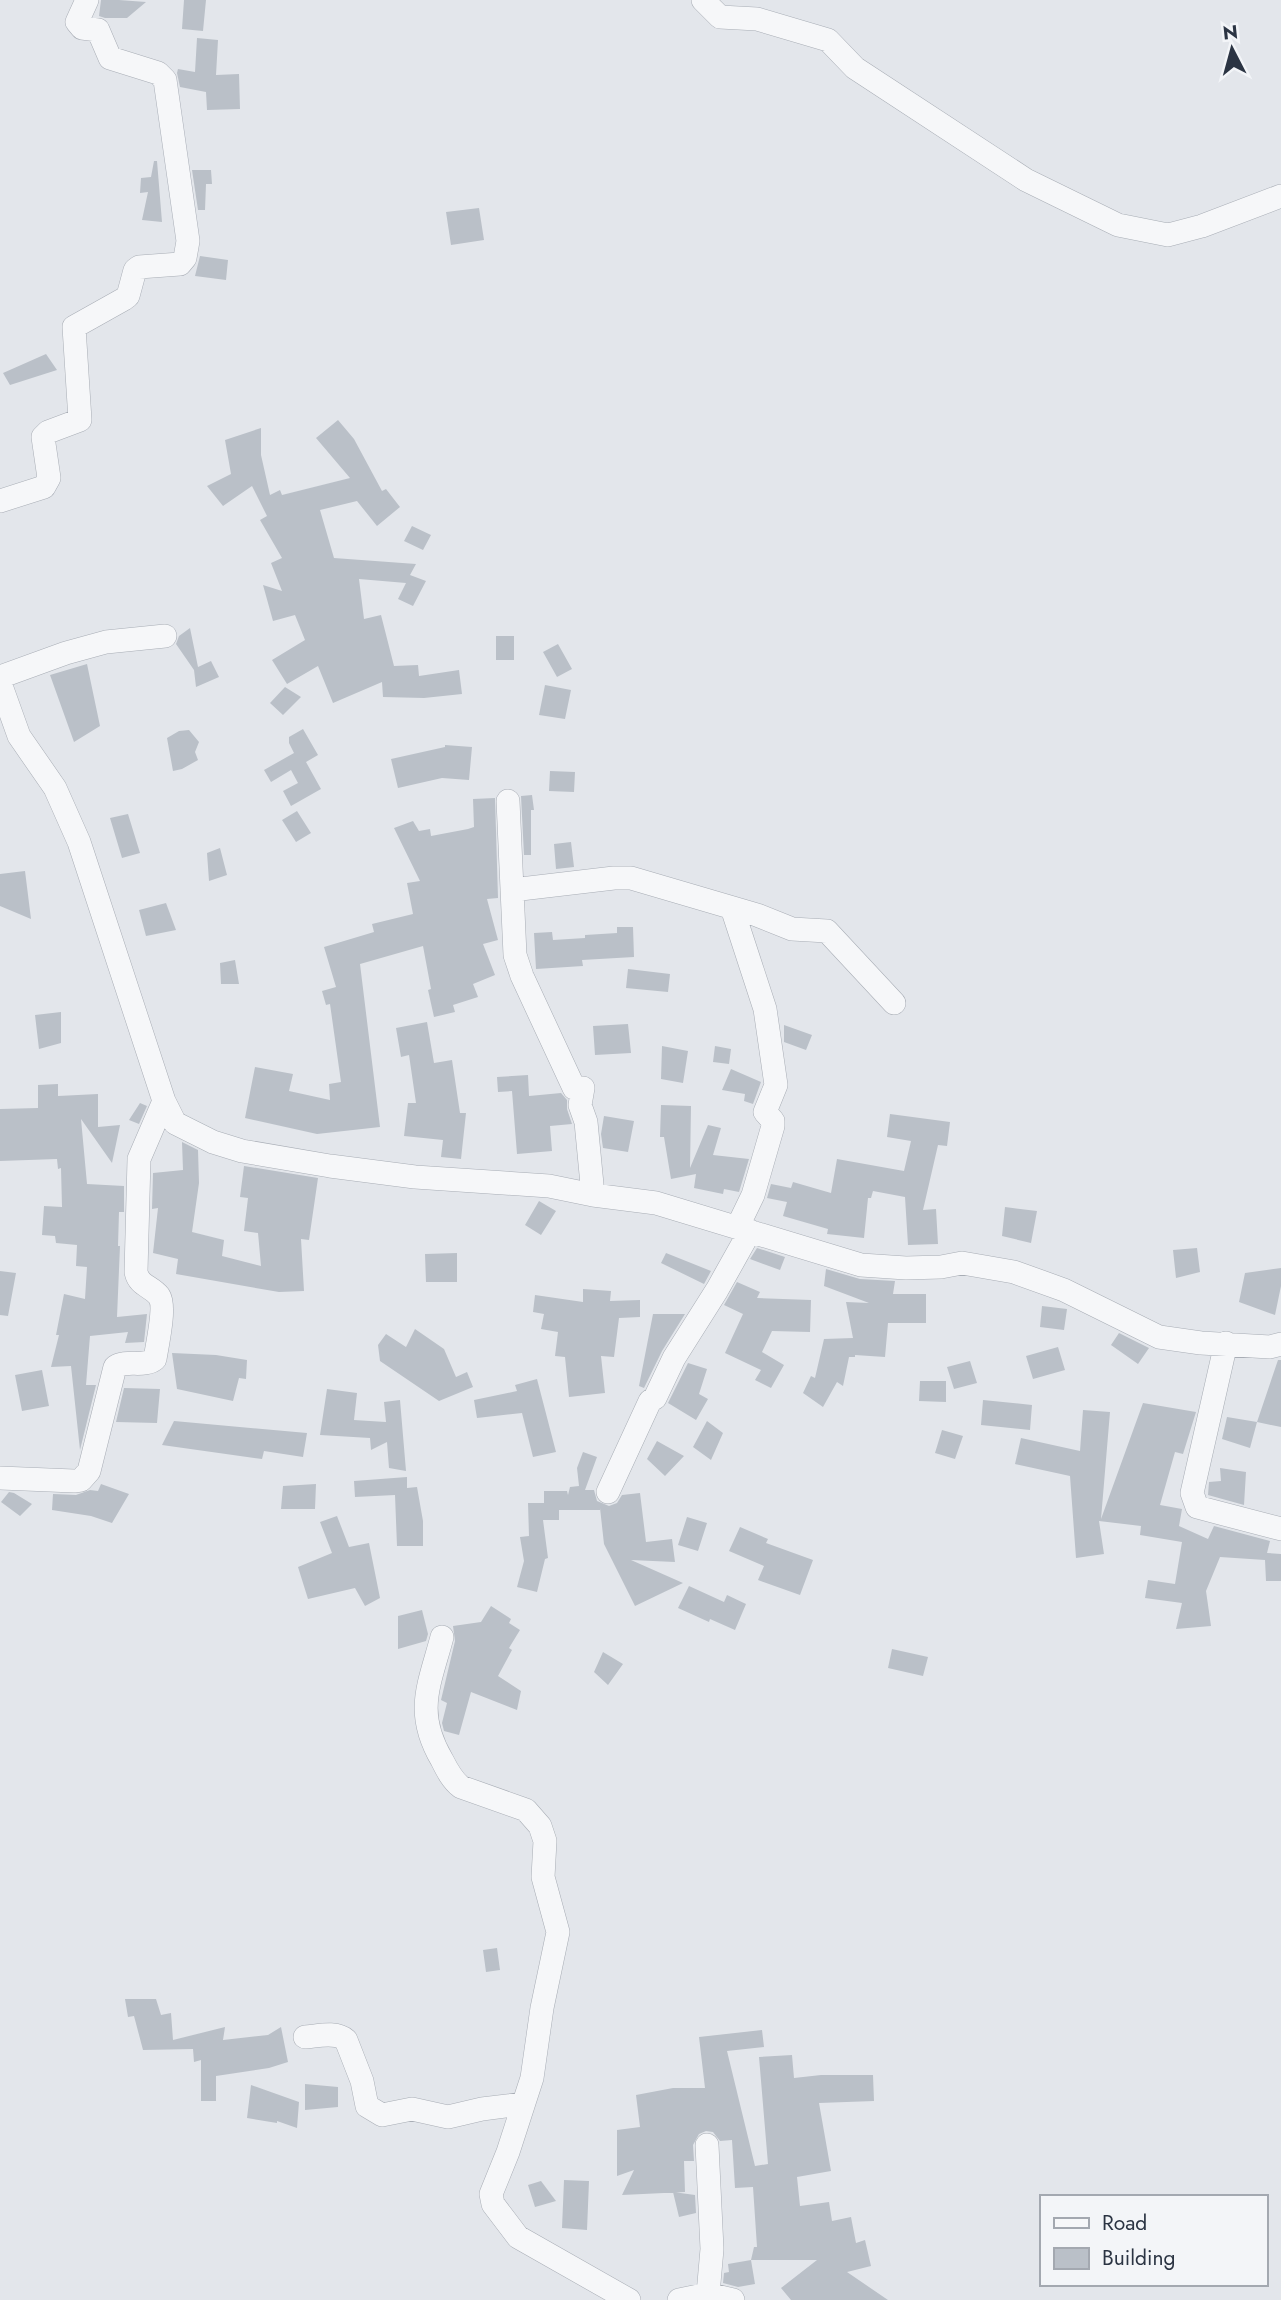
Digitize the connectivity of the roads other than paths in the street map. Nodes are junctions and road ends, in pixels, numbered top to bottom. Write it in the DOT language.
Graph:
graph roads {
  1 [pos="87,0"];
  2 [pos="704,0"];
  3 [pos="1281,196"];
  4 [pos="0,501"];
  5 [pos="164,636"];
  6 [pos="0,677"];
  7 [pos="0,683"];
  8 [pos="508,801"];
  9 [pos="512,890"];
  10 [pos="732,908"];
  11 [pos="894,1003"];
  12 [pos="164,1101"];
  13 [pos="593,1195"];
  14 [pos="744,1229"];
  15 [pos="1226,1343"];
  16 [pos="1281,1344"];
  17 [pos="0,1478"];
  18 [pos="608,1492"];
  19 [pos="1281,1528"];
  20 [pos="442,1637"];
  21 [pos="305,2037"];
  22 [pos="522,2104"];
  23 [pos="707,2145"];
  24 [pos="708,2294"];
  25 [pos="628,2300"];
  26 [pos="679,2300"];
  27 [pos="733,2300"];
  1 -- 4 [label="street"];
  2 -- 3 [label="street"];
  5 -- 6 [label="street"];
  7 -- 12 [label="street"];
  8 -- 9 [label="street"];
  9 -- 10 [label="street"];
  9 -- 13 [label="street"];
  10 -- 11 [label="street"];
  10 -- 14 [label="street"];
  12 -- 13 [label="street"];
  12 -- 17 [label="street"];
  13 -- 14 [label="street"];
  14 -- 15 [label="street"];
  14 -- 18 [label="street"];
  15 -- 16 [label="street"];
  15 -- 19 [label="street"];
  20 -- 22 [label="street"];
  21 -- 22 [label="street"];
  22 -- 25 [label="street"];
  23 -- 24 [label="street"];
  24 -- 26 [label="street"];
  24 -- 27 [label="street"];
}
